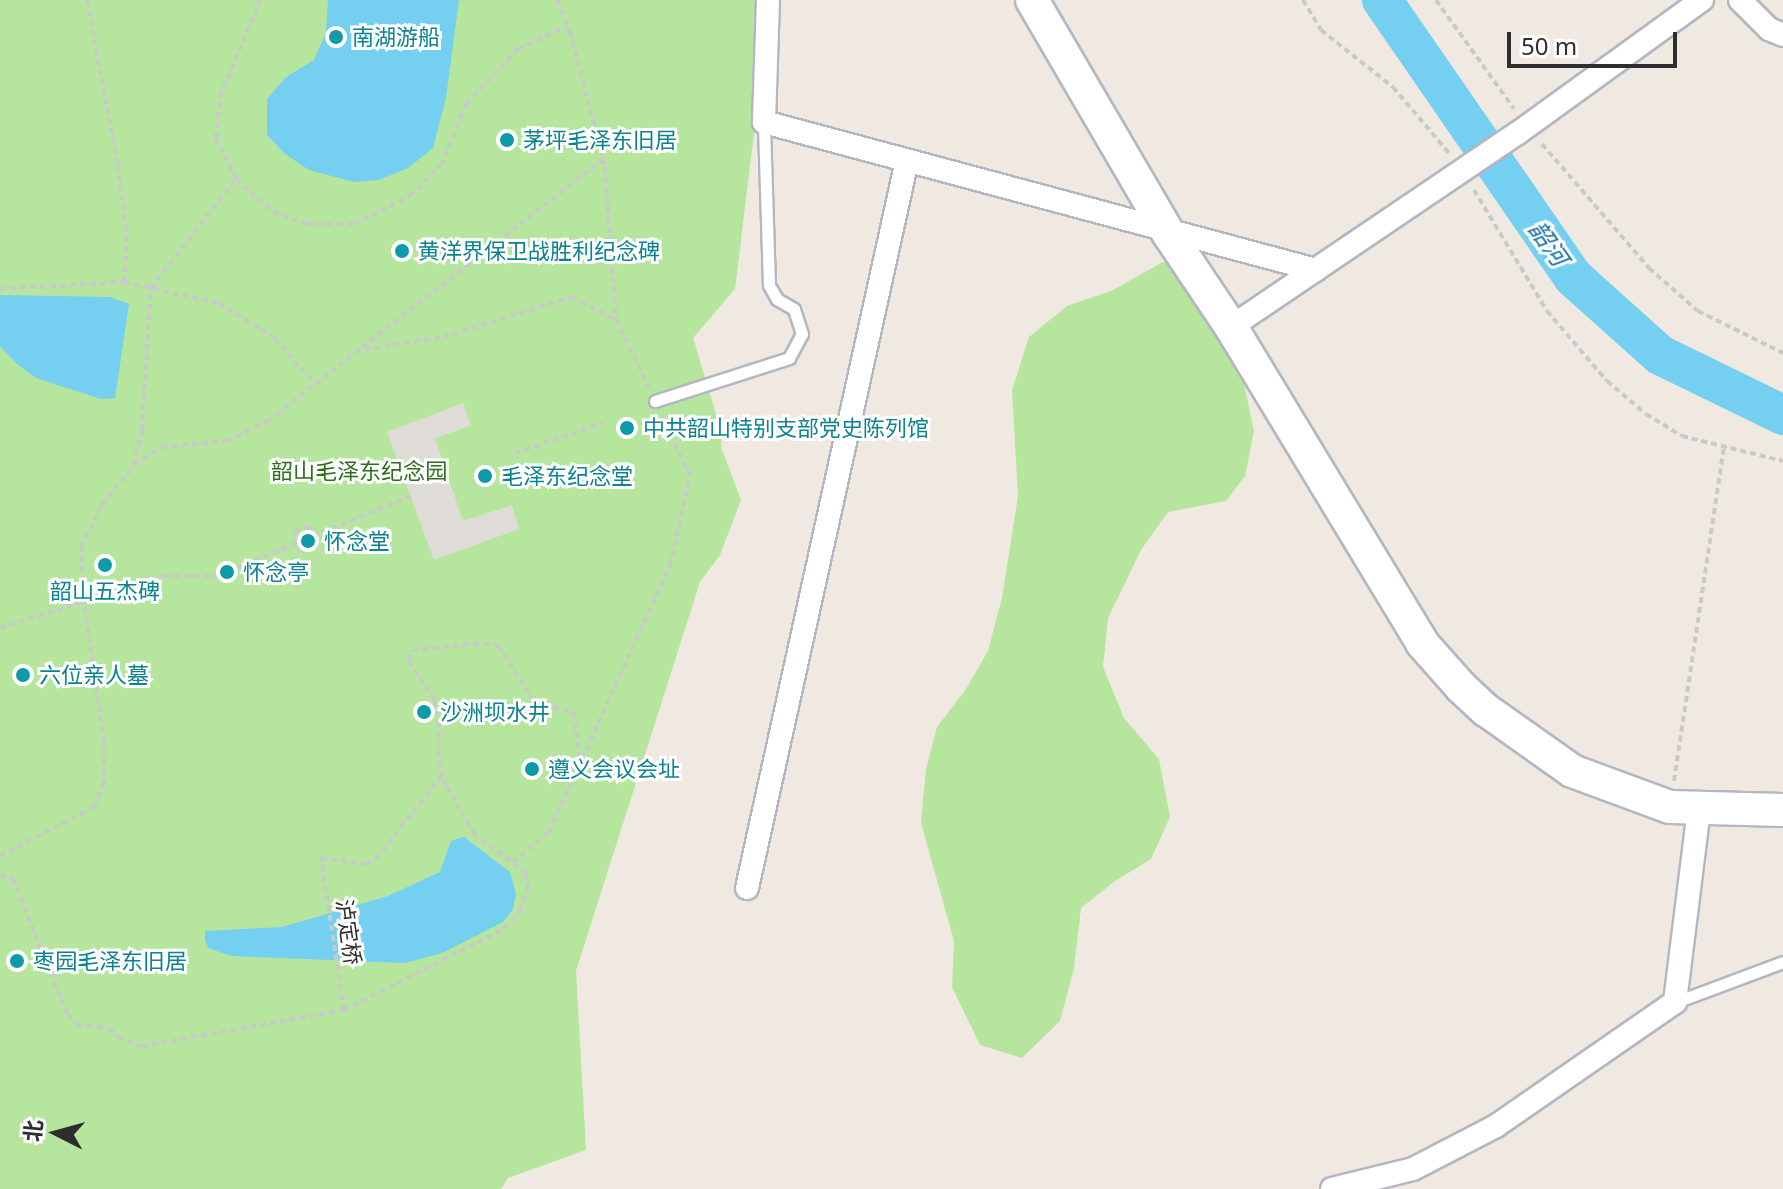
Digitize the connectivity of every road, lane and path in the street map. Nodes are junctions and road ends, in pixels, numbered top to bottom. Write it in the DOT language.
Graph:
graph roads {
  1 [pos="87,0"];
  2 [pos="260,0"];
  3 [pos="557,0"];
  4 [pos="768,0"];
  5 [pos="1032,0"];
  6 [pos="1303,0"];
  7 [pos="1436,0"];
  8 [pos="1702,0"];
  9 [pos="1740,0"];
  10 [pos="567,26"];
  11 [pos="1783,35"];
  12 [pos="764,122"];
  13 [pos="1522,130"];
  14 [pos="603,159"];
  15 [pos="907,160"];
  16 [pos="1466,167"];
  17 [pos="236,179"];
  18 [pos="1168,233"];
  19 [pos="1316,270"];
  20 [pos="124,282"];
  21 [pos="151,288"];
  22 [pos="0,289"];
  23 [pos="616,320"];
  24 [pos="1231,327"];
  25 [pos="353,351"];
  26 [pos="1783,353"];
  27 [pos="314,383"];
  28 [pos="655,401"];
  29 [pos="603,423"];
  30 [pos="1724,445"];
  31 [pos="515,453"];
  32 [pos="1783,461"];
  33 [pos="134,465"];
  34 [pos="411,496"];
  35 [pos="313,536"];
  36 [pos="297,543"];
  37 [pos="84,602"];
  38 [pos="0,628"];
  39 [pos="580,758"];
  40 [pos="442,775"];
  41 [pos="1685,807"];
  42 [pos="1783,810"];
  43 [pos="0,856"];
  44 [pos="513,862"];
  45 [pos="0,875"];
  46 [pos="747,888"];
  47 [pos="1783,962"];
  48 [pos="1675,1002"];
  49 [pos="344,1010"];
  50 [pos="1332,1189"];
  1 -- 20 [label="path"];
  2 -- 17 [label="path"];
  3 -- 10 [label="path"];
  4 -- 12 [label="street"];
  5 -- 18 [label="main road"];
  6 -- 16 [label="path"];
  7 -- 13 [label="path"];
  8 -- 13 [label="street"];
  9 -- 11 [label="street"];
  10 -- 14 [label="path"];
  10 -- 17 [label="path"];
  12 -- 15 [label="street"];
  12 -- 28 [label="lane"];
  13 -- 16 [label="street"];
  13 -- 26 [label="path"];
  14 -- 23 [label="path"];
  14 -- 25 [label="path"];
  15 -- 18 [label="street"];
  15 -- 46 [label="street"];
  16 -- 19 [label="street"];
  16 -- 30 [label="path"];
  17 -- 21 [label="path"];
  18 -- 19 [label="street"];
  18 -- 24 [label="main road"];
  19 -- 24 [label="street"];
  20 -- 21 [label="path"];
  20 -- 22 [label="path"];
  21 -- 27 [label="path"];
  21 -- 33 [label="path"];
  23 -- 25 [label="path"];
  23 -- 28 [label="path"];
  24 -- 41 [label="main road"];
  25 -- 27 [label="path"];
  27 -- 33 [label="path"];
  28 -- 39 [label="path"];
  29 -- 31 [label="path"];
  30 -- 32 [label="path"];
  30 -- 41 [label="path"];
  33 -- 37 [label="path"];
  34 -- 35 [label="path"];
  35 -- 36 [label="path"];
  35 -- 36 [label="path"];
  36 -- 37 [label="path"];
  37 -- 38 [label="path"];
  37 -- 43 [label="path"];
  39 -- 40 [label="path"];
  39 -- 44 [label="path"];
  40 -- 44 [label="path"];
  40 -- 49 [label="path, 泸定桥"];
  41 -- 42 [label="main road"];
  41 -- 48 [label="street"];
  44 -- 49 [label="path"];
  45 -- 49 [label="path"];
  47 -- 48 [label="lane"];
  48 -- 50 [label="street"];
}
